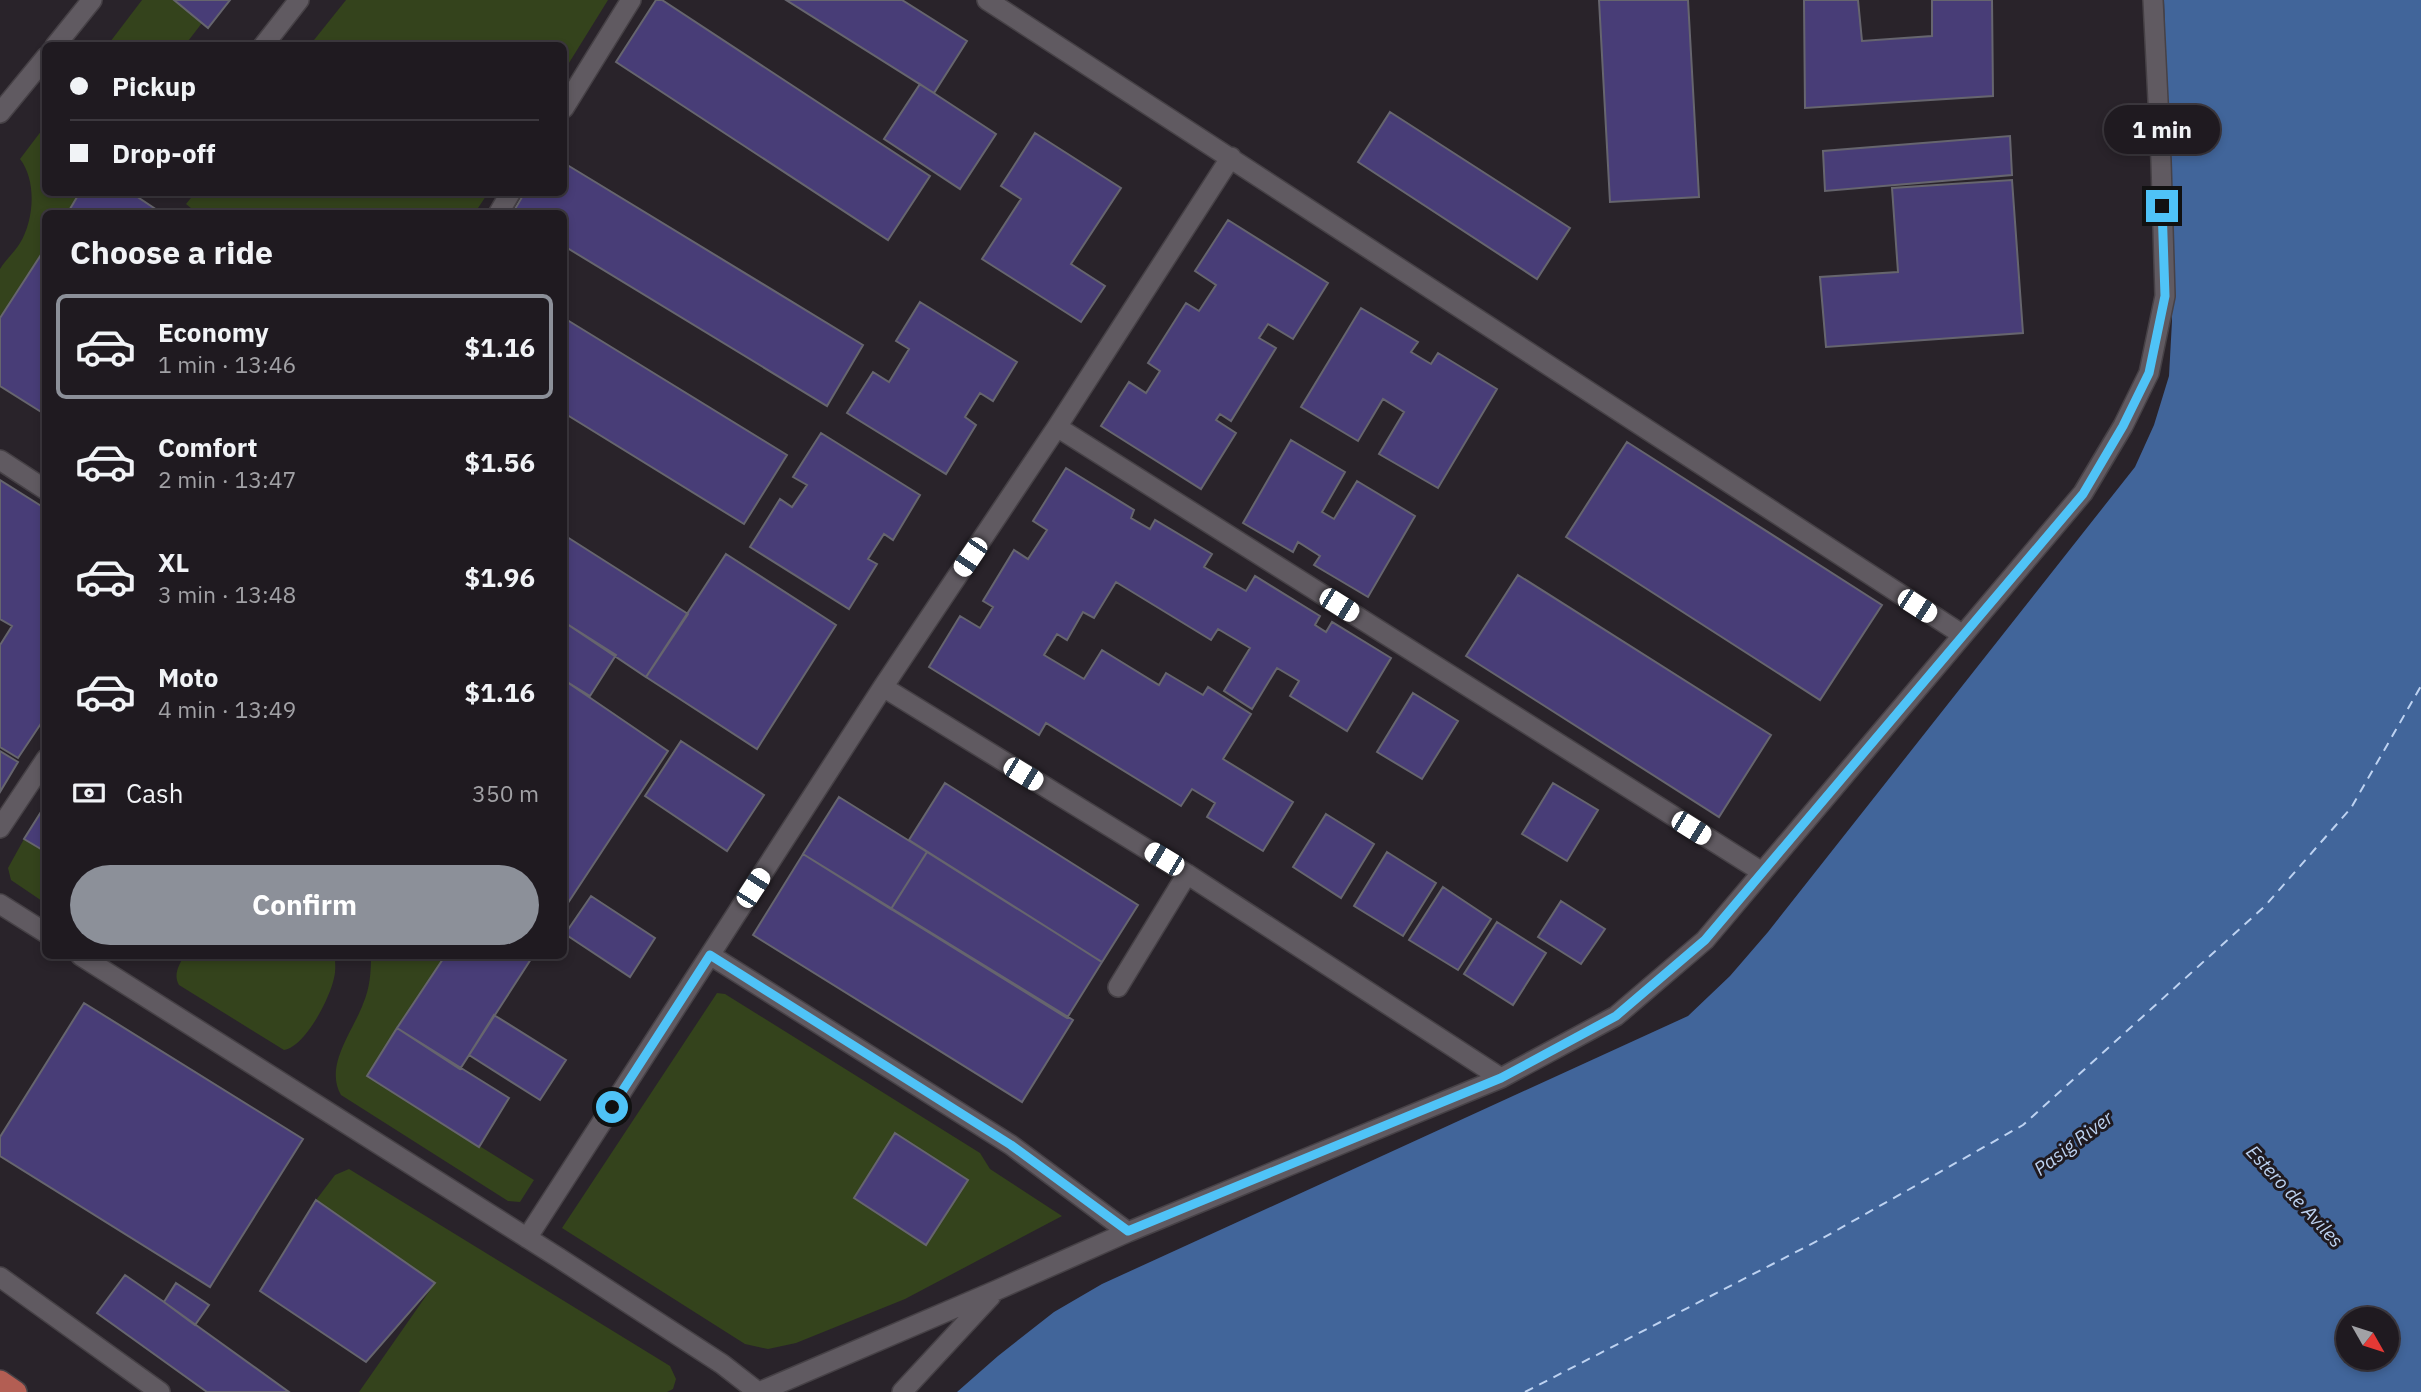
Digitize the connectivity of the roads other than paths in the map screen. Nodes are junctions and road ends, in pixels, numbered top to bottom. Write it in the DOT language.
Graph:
graph roads {
  1 [pos="92,0"];
  2 [pos="299,0"];
  3 [pos="631,0"];
  4 [pos="987,0"];
  5 [pos="2153,0"];
  6 [pos="58,42"];
  7 [pos="266,42"];
  8 [pos="42,62"];
  9 [pos="567,103"];
  10 [pos="0,113"];
  11 [pos="1231,157"];
  12 [pos="1057,428"];
  13 [pos="0,460"];
  14 [pos="42,488"];
  15 [pos="1963,635"];
  16 [pos="883,687"];
  17 [pos="42,765"];
  18 [pos="0,828"];
  19 [pos="1762,872"];
  20 [pos="1187,874"];
  21 [pos="0,904"];
  22 [pos="42,930"];
  23 [pos="710,955"];
  24 [pos="86,959"];
  25 [pos="1118,987"];
  26 [pos="1501,1078"];
  27 [pos="1128,1231"];
  28 [pos="527,1238"];
  29 [pos="0,1277"];
  30 [pos="997,1290"];
  31 [pos="0,1381"];
  32 [pos="16,1392"];
  33 [pos="160,1392"];
  34 [pos="758,1392"];
  35 [pos="902,1392"];
  1 -- 6 [label="lane"];
  2 -- 7 [label="lane"];
  3 -- 9 [label="lane"];
  4 -- 11 [label="lane"];
  5 -- 15 [label="lane"];
  8 -- 10 [label="lane"];
  11 -- 12 [label="lane"];
  11 -- 15 [label="lane"];
  12 -- 16 [label="lane"];
  12 -- 19 [label="lane"];
  13 -- 14 [label="lane"];
  15 -- 19 [label="lane"];
  16 -- 20 [label="lane"];
  16 -- 23 [label="lane"];
  17 -- 18 [label="lane"];
  19 -- 26 [label="lane"];
  20 -- 25 [label="lane"];
  20 -- 26 [label="lane"];
  21 -- 22 [label="lane"];
  23 -- 27 [label="lane"];
  23 -- 28 [label="lane"];
  24 -- 28 [label="lane"];
  26 -- 27 [label="lane"];
  27 -- 30 [label="lane"];
  28 -- 34 [label="lane"];
  29 -- 33 [label="lane"];
  30 -- 34 [label="lane"];
  30 -- 35 [label="lane"];
  31 -- 32 [label="main road"];
}
